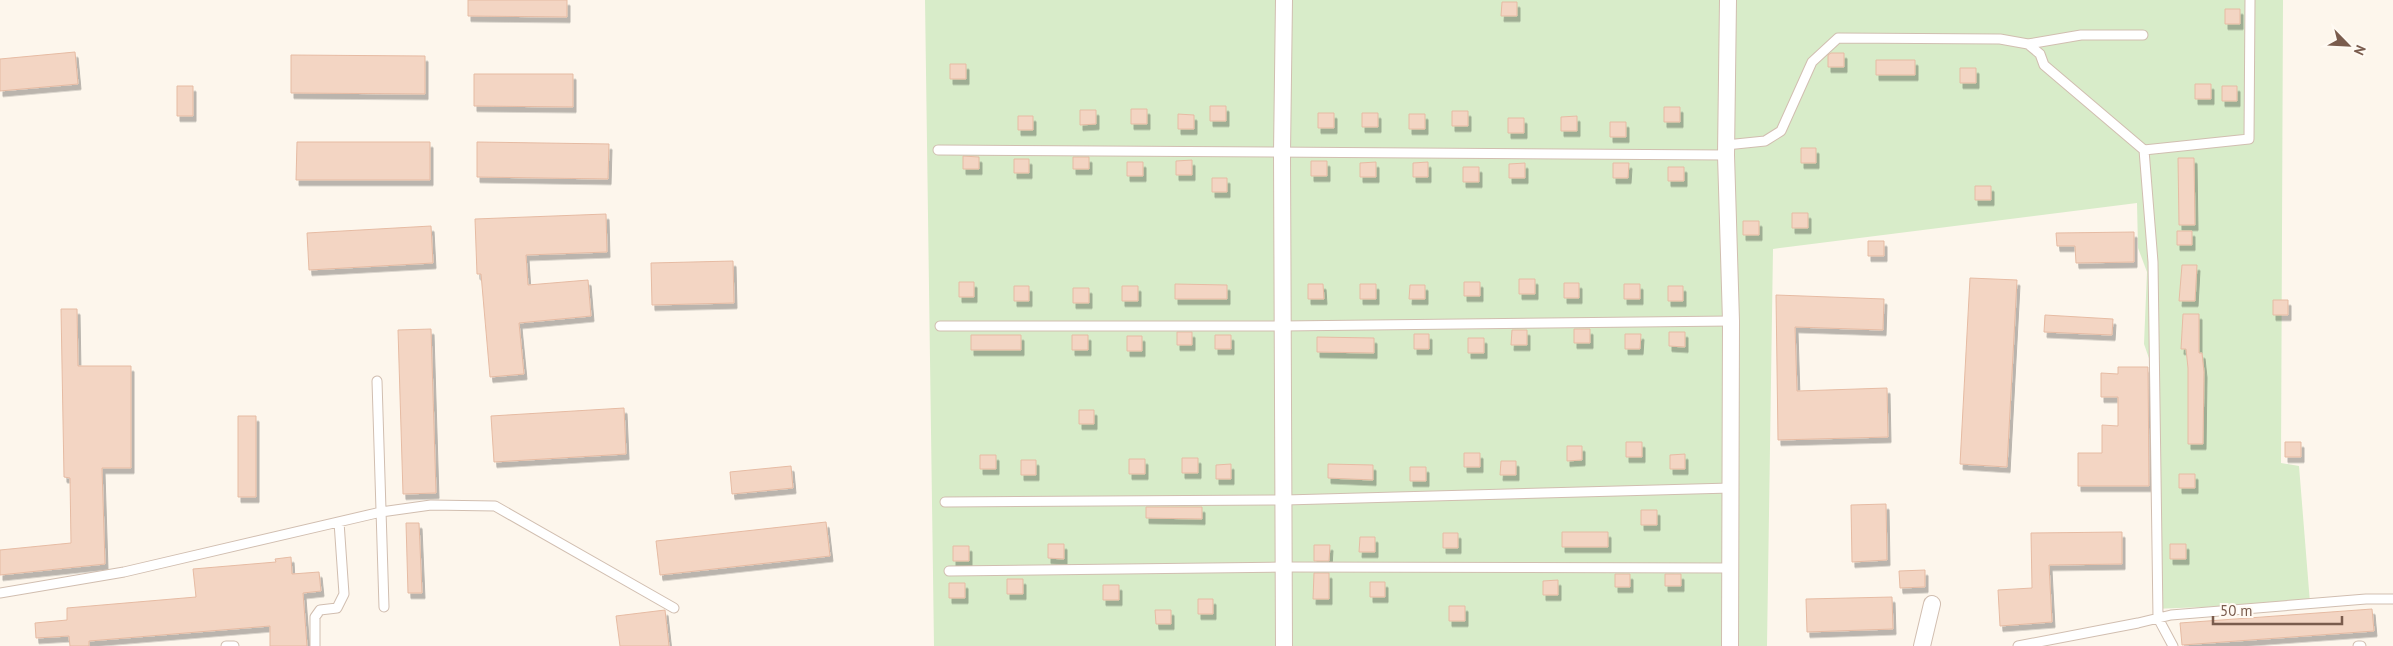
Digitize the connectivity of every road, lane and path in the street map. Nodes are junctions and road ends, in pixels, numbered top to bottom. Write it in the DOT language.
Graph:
graph roads {
  1 [pos="1284,0"];
  2 [pos="1728,0"];
  3 [pos="2250,0"];
  4 [pos="2144,35"];
  5 [pos="2028,44"];
  6 [pos="938,150"];
  7 [pos="1726,150"];
  8 [pos="2144,150"];
  9 [pos="1282,153"];
  10 [pos="1732,321"];
  11 [pos="940,326"];
  12 [pos="1283,326"];
  13 [pos="378,382"];
  14 [pos="1731,488"];
  15 [pos="1285,500"];
  16 [pos="945,502"];
  17 [pos="381,512"];
  18 [pos="339,522"];
  19 [pos="1283,568"];
  20 [pos="1730,568"];
  21 [pos="949,571"];
  22 [pos="0,593"];
  23 [pos="2393,599"];
  24 [pos="1932,604"];
  25 [pos="384,607"];
  26 [pos="674,608"];
  27 [pos="2158,618"];
  28 [pos="226,646"];
  29 [pos="234,646"];
  30 [pos="315,646"];
  31 [pos="1284,646"];
  32 [pos="1730,646"];
  33 [pos="1922,646"];
  34 [pos="2018,646"];
  35 [pos="2173,646"];
  1 -- 9 [label="street"];
  2 -- 7 [label="street"];
  3 -- 8 [label="lane"];
  4 -- 5 [label="lane"];
  5 -- 7 [label="lane"];
  5 -- 8 [label="lane"];
  6 -- 9 [label="lane"];
  7 -- 9 [label="lane"];
  7 -- 10 [label="street"];
  8 -- 27 [label="lane"];
  9 -- 12 [label="street"];
  10 -- 12 [label="lane"];
  10 -- 14 [label="street"];
  11 -- 12 [label="lane"];
  12 -- 15 [label="street"];
  13 -- 17 [label="lane"];
  14 -- 15 [label="lane"];
  14 -- 20 [label="street"];
  15 -- 16 [label="lane"];
  15 -- 19 [label="street"];
  17 -- 18 [label="lane"];
  17 -- 25 [label="lane"];
  17 -- 26 [label="lane"];
  18 -- 22 [label="lane"];
  18 -- 30 [label="lane"];
  19 -- 20 [label="lane"];
  19 -- 21 [label="lane"];
  19 -- 31 [label="street"];
  20 -- 32 [label="street"];
  23 -- 27 [label="lane"];
  24 -- 33 [label="street"];
  27 -- 34 [label="lane"];
  27 -- 35 [label="lane"];
  28 -- 29 [label="lane"];
}
